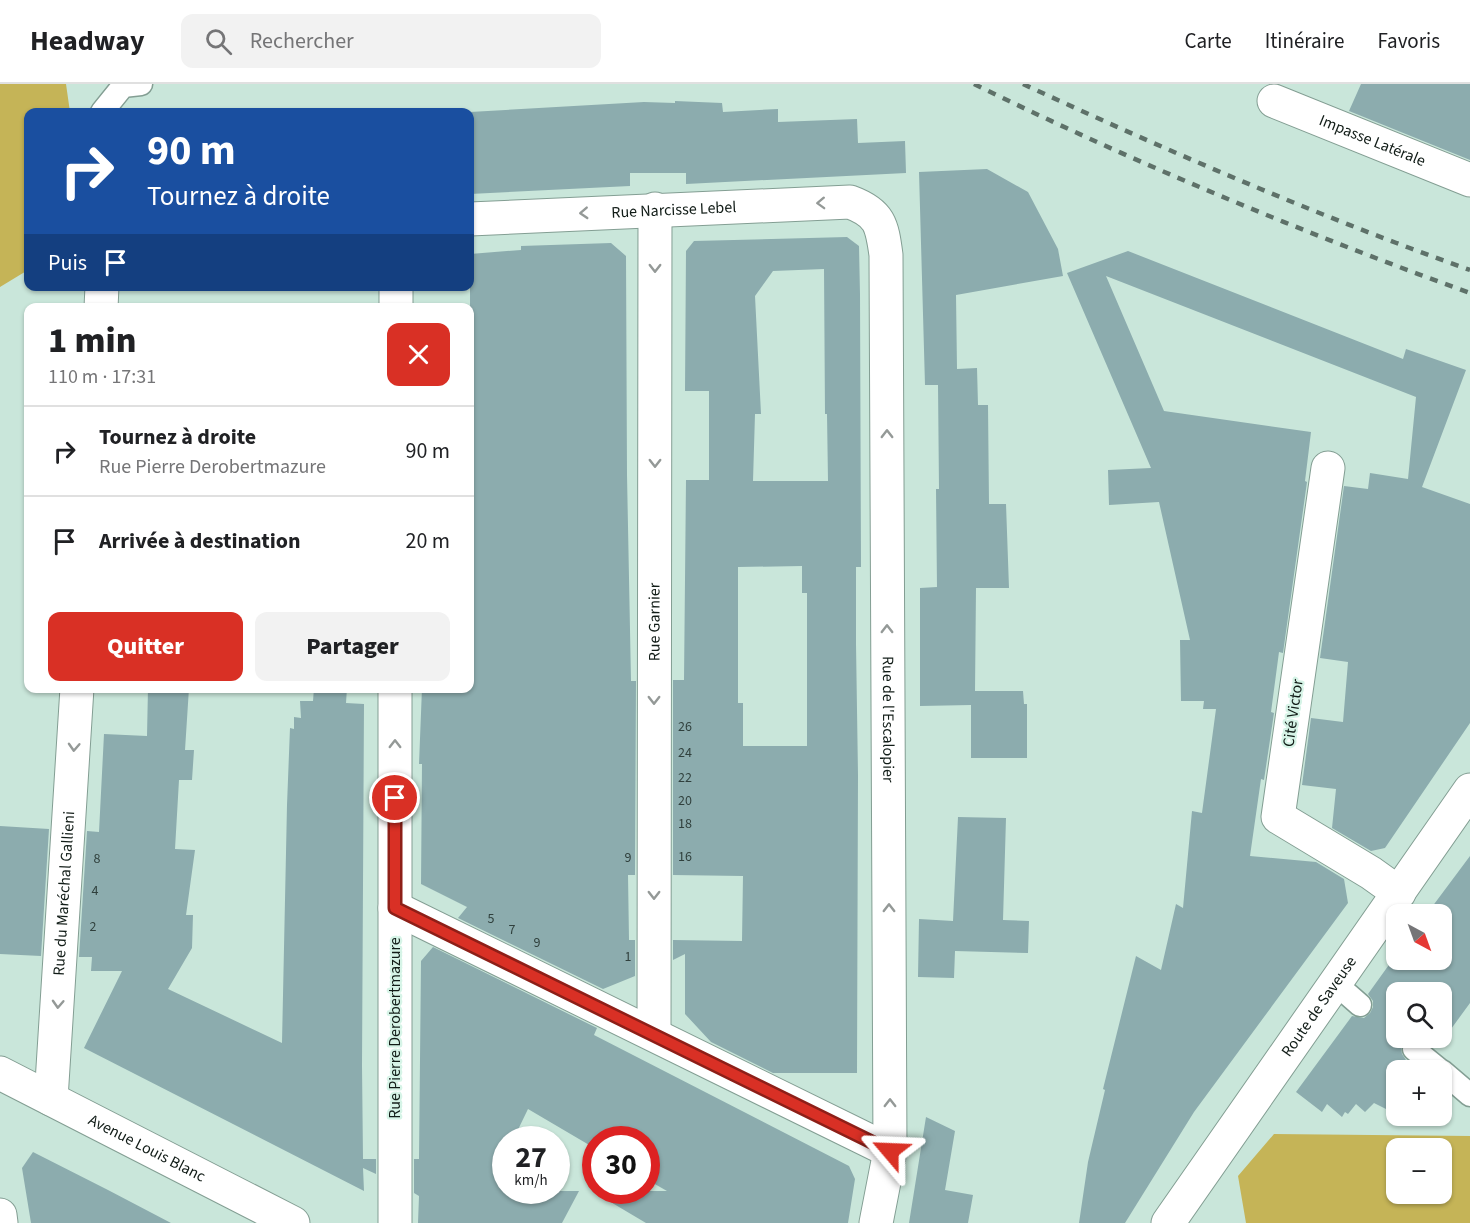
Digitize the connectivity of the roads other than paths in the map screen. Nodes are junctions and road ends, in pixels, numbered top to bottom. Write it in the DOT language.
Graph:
graph roads {
  1 [pos="141,84"];
  2 [pos="1274,101"];
  3 [pos="105,108"];
  4 [pos="1470,180"];
  5 [pos="655,209"];
  6 [pos="875,216"];
  7 [pos="474,219"];
  8 [pos="1328,468"];
  9 [pos="77,693"];
  10 [pos="395,693"];
  11 [pos="1470,790"];
  12 [pos="1399,893"];
  13 [pos="395,908"];
  14 [pos="1336,984"];
  15 [pos="1360,1005"];
  16 [pos="654,1033"];
  17 [pos="1414,1049"];
  18 [pos="1428,1060"];
  19 [pos="0,1073"];
  20 [pos="1452,1080"];
  21 [pos="1470,1095"];
  22 [pos="51,1099"];
  23 [pos="890,1151"];
  24 [pos="0,1215"];
  25 [pos="1,1223"];
  26 [pos="293,1223"];
  27 [pos="395,1223"];
  28 [pos="876,1223"];
  29 [pos="1168,1223"];
  1 -- 3 [label="lane"];
  2 -- 4 [label="street, Impasse Latérale"];
  6 -- 5 [label="street, Rue Narcisse Lebel, one-way"];
  5 -- 7 [label="street, Rue Narcisse Lebel, one-way"];
  5 -- 16 [label="street, Rue Garnier, one-way"];
  23 -- 6 [label="street, Rue de l'Escalopier, one-way"];
  8 -- 12 [label="street, Cité Victor"];
  9 -- 22 [label="street, Rue du Maréchal Gallieni, one-way"];
  13 -- 10 [label="street, Rue Pierre Derobertmazure, one-way"];
  11 -- 12 [label="street, Route de Saveuse"];
  12 -- 14 [label="street, Route de Saveuse"];
  13 -- 16 [label="street"];
  13 -- 27 [label="street, Rue Pierre Derobertmazure"];
  14 -- 15 [label="lane"];
  14 -- 29 [label="street, Route de Saveuse"];
  16 -- 23 [label="street"];
  17 -- 18 [label="lane"];
  19 -- 22 [label="street, Avenue Louis Blanc"];
  20 -- 21 [label="lane"];
  22 -- 26 [label="street, Avenue Louis Blanc"];
  23 -- 28 [label="street, Rue de l'Escalopier"];
  24 -- 25 [label="street"];
}
